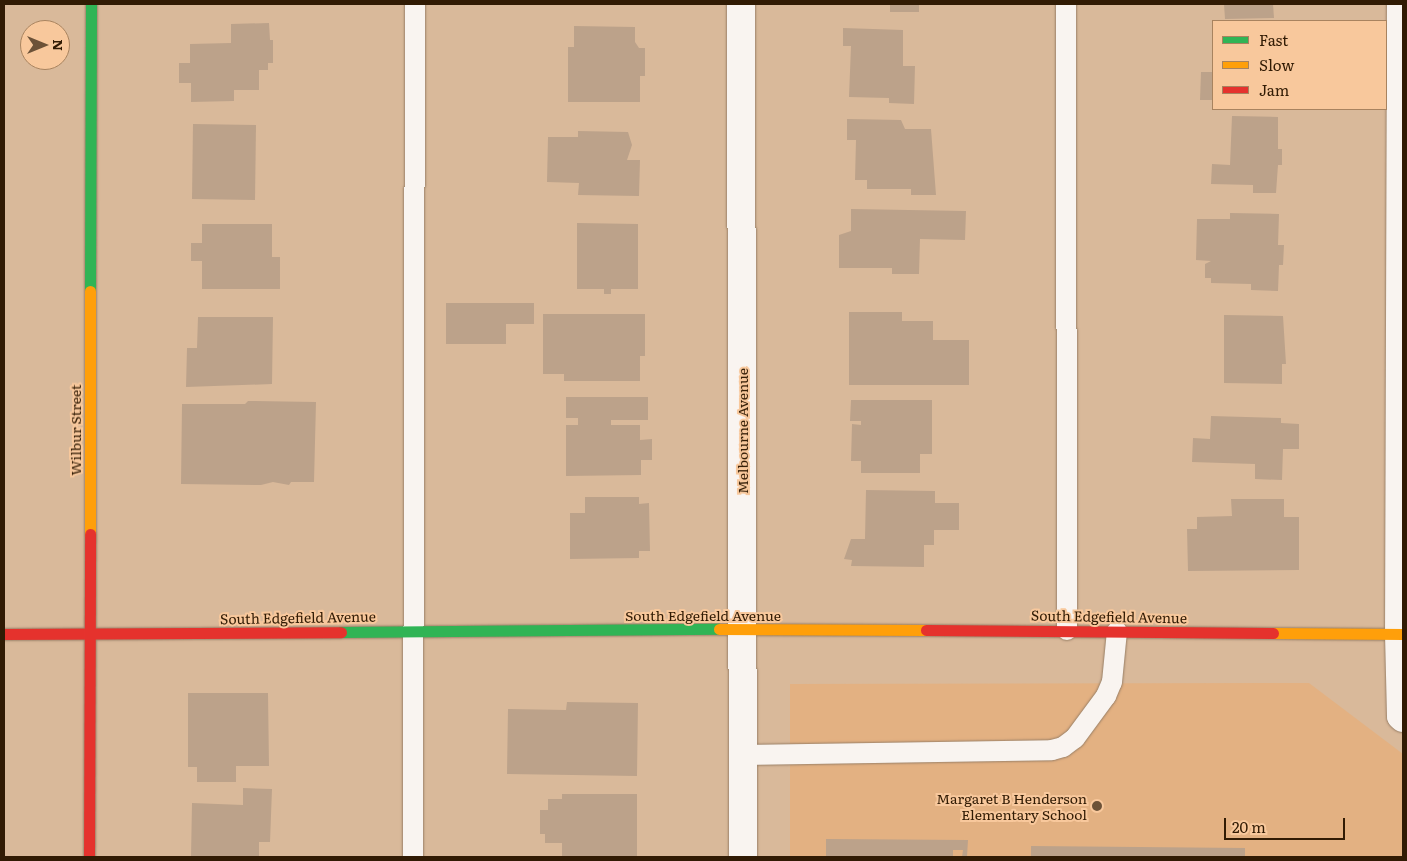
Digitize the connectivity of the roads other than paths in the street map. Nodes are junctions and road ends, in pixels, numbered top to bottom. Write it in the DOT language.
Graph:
graph roads {
  1 [pos="91,4"];
  2 [pos="415,4"];
  3 [pos="741,4"];
  4 [pos="1066,4"];
  5 [pos="1400,4"];
  6 [pos="743,630"];
  7 [pos="1067,630"];
  8 [pos="413,631"];
  9 [pos="1117,631"];
  10 [pos="4,634"];
  11 [pos="89,634"];
  12 [pos="1401,634"];
  13 [pos="1403,718"];
  14 [pos="743,755"];
  15 [pos="89,857"];
  16 [pos="413,857"];
  17 [pos="743,857"];
  1 -- 11 [label="street, Wilbur Street"];
  2 -- 8 [label="lane"];
  3 -- 6 [label="street, Melbourne Avenue"];
  4 -- 7 [label="lane"];
  5 -- 12 [label="street"];
  6 -- 7 [label="street, South Edgefield Avenue"];
  6 -- 8 [label="street, South Edgefield Avenue"];
  6 -- 14 [label="street, Melbourne Avenue"];
  7 -- 9 [label="street, South Edgefield Avenue"];
  8 -- 11 [label="street, South Edgefield Avenue"];
  8 -- 16 [label="lane"];
  9 -- 12 [label="street, South Edgefield Avenue"];
  9 -- 14 [label="lane"];
  10 -- 11 [label="street, South Edgefield Avenue"];
  11 -- 15 [label="street, Wilbur Street"];
  12 -- 13 [label="street"];
  14 -- 17 [label="street, Melbourne Avenue"];
}
